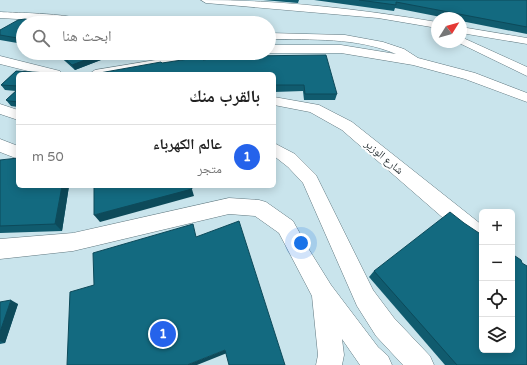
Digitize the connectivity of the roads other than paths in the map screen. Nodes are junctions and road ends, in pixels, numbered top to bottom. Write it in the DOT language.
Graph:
graph roads {
  1 [pos="206,0"];
  2 [pos="0,15"];
  3 [pos="24,16"];
  4 [pos="431,24"];
  5 [pos="467,31"];
  6 [pos="276,36"];
  7 [pos="527,41"];
  8 [pos="467,43"];
  9 [pos="276,49"];
  10 [pos="0,60"];
  11 [pos="178,60"];
  12 [pos="414,61"];
  13 [pos="47,72"];
  14 [pos="107,72"];
  15 [pos="527,72"];
  16 [pos="527,98"];
  17 [pos="276,101"];
  18 [pos="0,110"];
  19 [pos="16,114"];
  20 [pos="0,145"];
  21 [pos="276,150"];
  22 [pos="16,152"];
  23 [pos="479,234"];
  24 [pos="0,250"];
  25 [pos="323,293"];
  26 [pos="329,365"];
  27 [pos="378,365"];
  28 [pos="421,365"];
  1 -- 4 [label="street"];
  2 -- 3 [label="street"];
  5 -- 7 [label="street"];
  6 -- 12 [label="street"];
  8 -- 15 [label="street"];
  9 -- 12 [label="street"];
  10 -- 13 [label="street"];
  11 -- 14 [label="street"];
  12 -- 16 [label="street"];
  17 -- 23 [label="street, شارع الوزير"];
  18 -- 19 [label="street"];
  20 -- 22 [label="street"];
  21 -- 28 [label="street"];
  24 -- 25 [label="street"];
  25 -- 26 [label="street"];
  25 -- 27 [label="street"];
}
